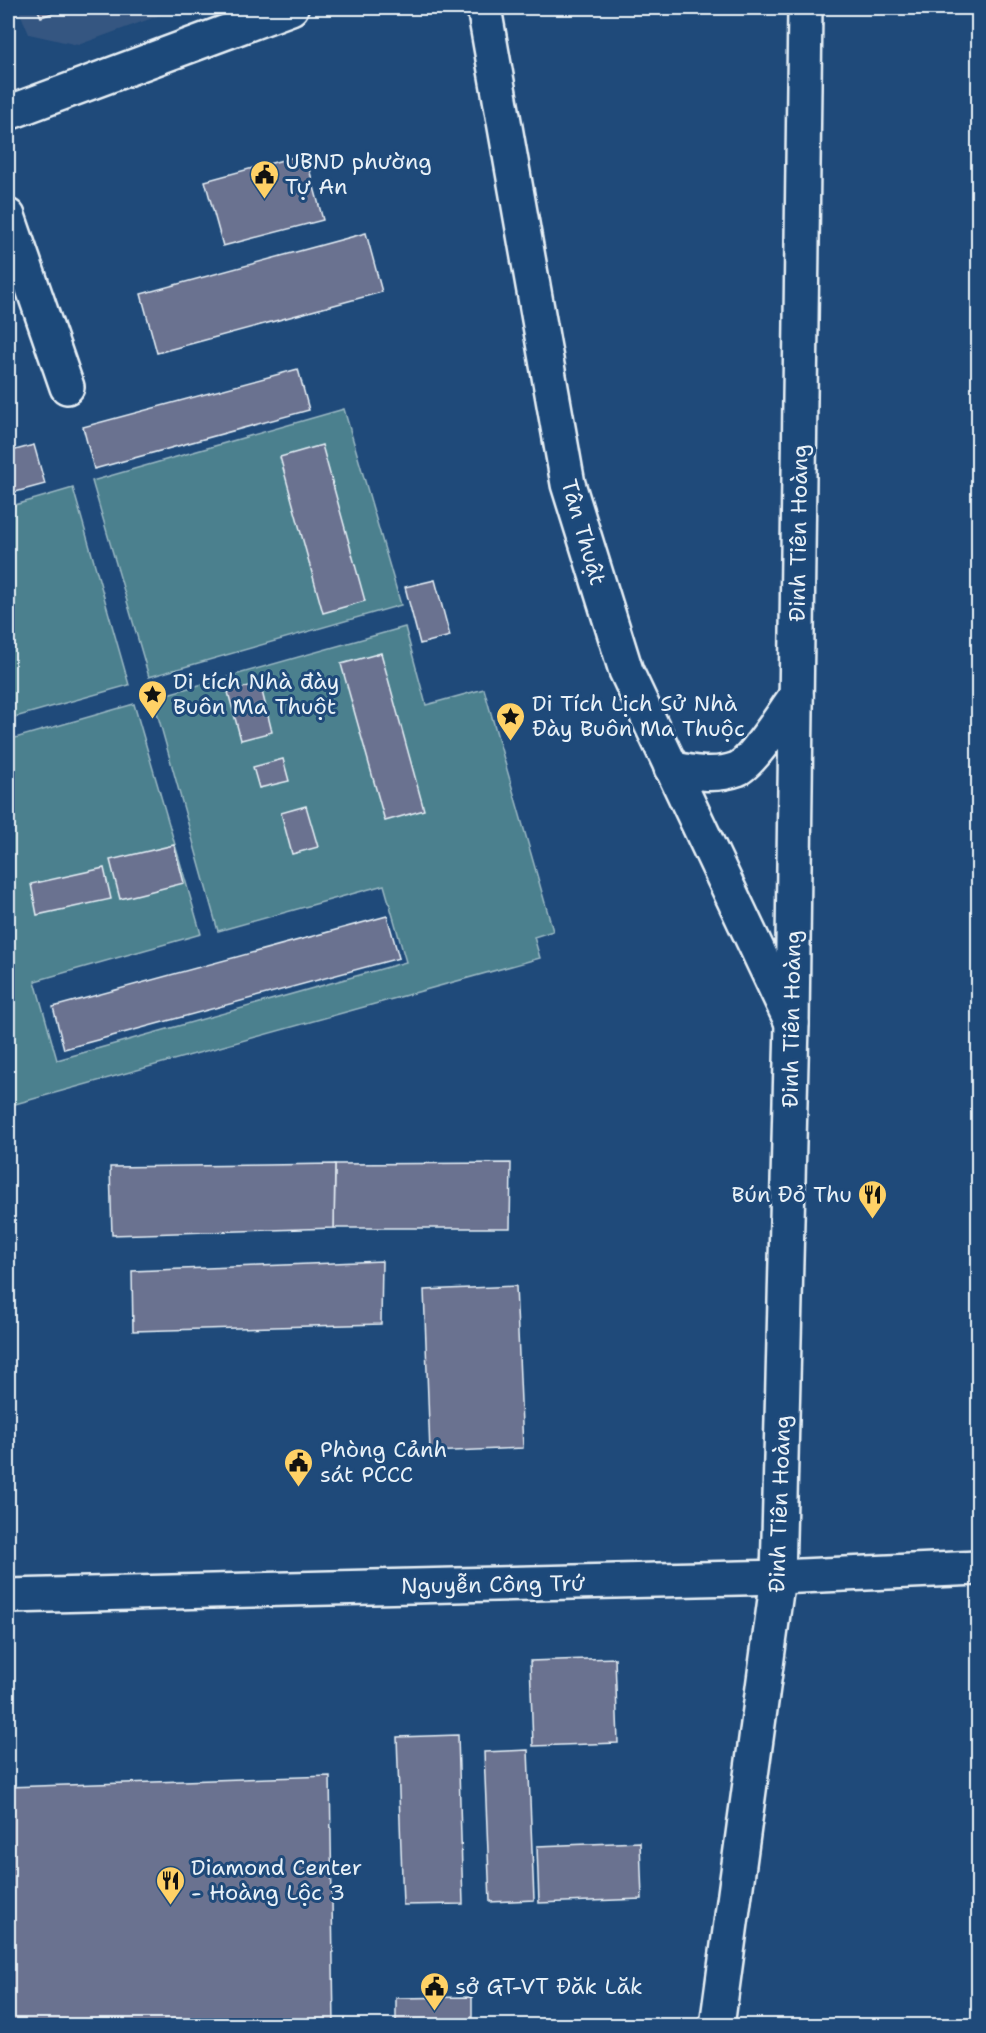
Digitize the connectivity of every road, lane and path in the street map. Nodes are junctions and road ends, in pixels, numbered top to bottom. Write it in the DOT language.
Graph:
graph roads {
  1 [pos="291,8"];
  2 [pos="484,8"];
  3 [pos="805,8"];
  4 [pos="8,110"];
  5 [pos="8,216"];
  6 [pos="67,387"];
  7 [pos="796,696"];
  8 [pos="671,768"];
  9 [pos="792,1023"];
  10 [pos="978,1568"];
  11 [pos="778,1577"];
  12 [pos="8,1596"];
  13 [pos="717,2025"];
  1 -- 4 [label="street"];
  2 -- 8 [label="street, Tân Thuật"];
  3 -- 7 [label="street, Đinh Tiên Hoàng"];
  5 -- 6 [label="street"];
  7 -- 8 [label="street"];
  7 -- 9 [label="street, Đinh Tiên Hoàng"];
  8 -- 9 [label="street, Tân Thuật"];
  9 -- 11 [label="street, Đinh Tiên Hoàng"];
  10 -- 11 [label="street, Nguyễn Công Trứ"];
  11 -- 12 [label="street, Nguyễn Công Trứ"];
  11 -- 13 [label="street, Đinh Tiên Hoàng"];
}
